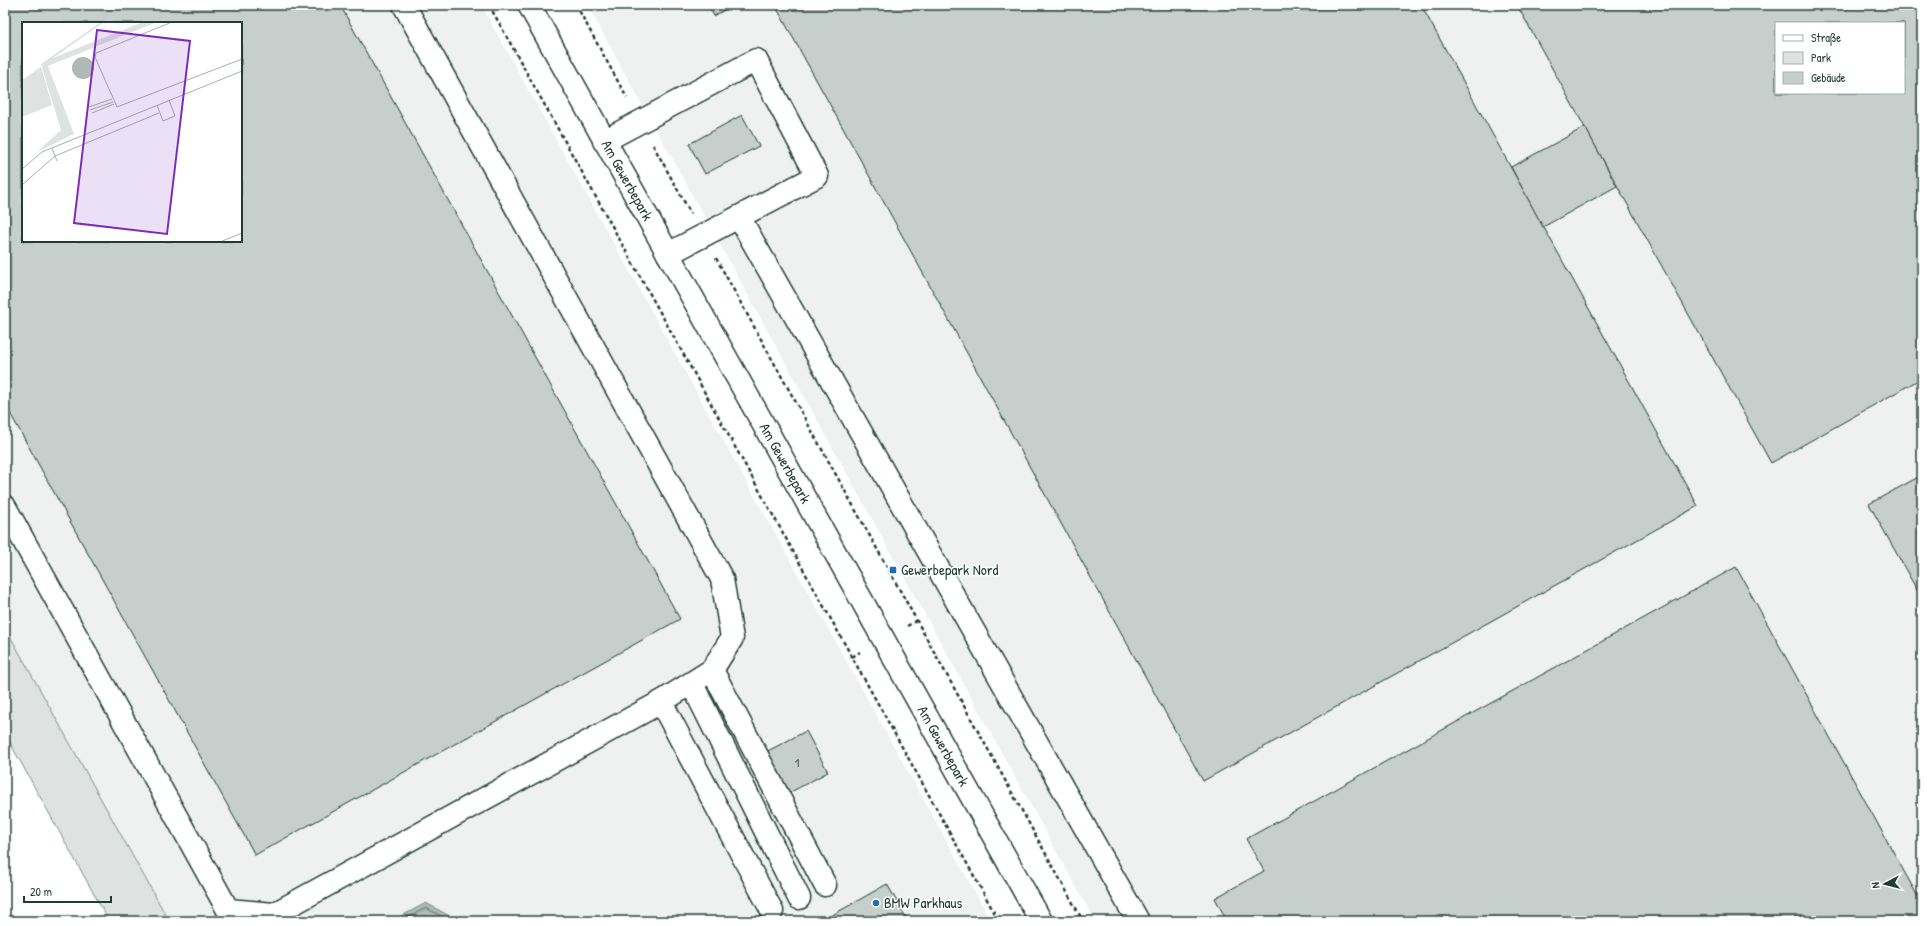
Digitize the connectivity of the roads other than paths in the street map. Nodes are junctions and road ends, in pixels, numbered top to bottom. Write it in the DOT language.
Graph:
graph roads {
  1 [pos="404,5"];
  2 [pos="529,5"];
  3 [pos="604,142"];
  4 [pos="739,217"];
  5 [pos="668,254"];
  6 [pos="5,507"];
  7 [pos="712,670"];
  8 [pos="692,684"];
  9 [pos="661,702"];
  10 [pos="825,885"];
  11 [pos="799,898"];
  12 [pos="772,911"];
  13 [pos="1041,921"];
  14 [pos="1138,921"];
  1 -- 7 [label="street"];
  2 -- 3 [label="street, Am Gewerbepark"];
  3 -- 4 [label="street"];
  3 -- 5 [label="street, Am Gewerbepark"];
  4 -- 5 [label="street"];
  4 -- 14 [label="street"];
  5 -- 13 [label="street, Am Gewerbepark"];
  6 -- 9 [label="street"];
  7 -- 8 [label="street"];
  7 -- 10 [label="street"];
  8 -- 9 [label="street"];
  8 -- 11 [label="street"];
  9 -- 12 [label="street"];
}
